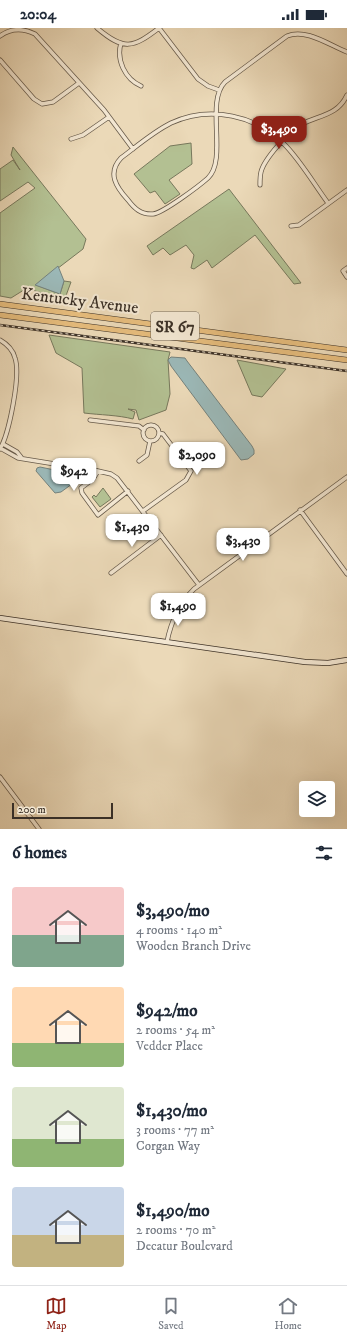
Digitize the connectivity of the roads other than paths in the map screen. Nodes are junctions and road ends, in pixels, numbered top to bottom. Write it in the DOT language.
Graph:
graph roads {
  1 [pos="97,28"];
  2 [pos="159,28"];
  3 [pos="31,29"];
  4 [pos="0,36"];
  5 [pos="121,43"];
  6 [pos="347,52"];
  7 [pos="0,60"];
  8 [pos="79,83"];
  9 [pos="141,86"];
  10 [pos="219,90"];
  11 [pos="347,95"];
  12 [pos="217,114"];
  13 [pos="109,117"];
  14 [pos="71,139"];
  15 [pos="282,142"];
  16 [pos="133,149"];
  17 [pos="260,185"];
  18 [pos="347,190"];
  19 [pos="328,203"];
  20 [pos="291,226"];
  21 [pos="347,268"];
  22 [pos="347,277"];
  23 [pos="0,304"];
  24 [pos="0,315"];
  25 [pos="0,340"];
  26 [pos="347,350"];
  27 [pos="347,360"];
  28 [pos="90,420"];
  29 [pos="144,430"];
  30 [pos="159,433"];
  31 [pos="150,441"];
  32 [pos="3,444"];
  33 [pos="0,448"];
  34 [pos="21,457"];
  35 [pos="139,461"];
  36 [pos="98,471"];
  37 [pos="347,477"];
  38 [pos="128,491"];
  39 [pos="143,510"];
  40 [pos="300,510"];
  41 [pos="161,535"];
  42 [pos="112,573"];
  43 [pos="347,574"];
  44 [pos="199,585"];
  45 [pos="0,618"];
  46 [pos="167,642"];
  47 [pos="347,660"];
  48 [pos="0,777"];
  49 [pos="39,829"];
  1 -- 5 [label="street"];
  2 -- 5 [label="street"];
  2 -- 10 [label="street"];
  3 -- 4 [label="street"];
  3 -- 8 [label="street"];
  5 -- 9 [label="street"];
  6 -- 10 [label="street"];
  7 -- 8 [label="street"];
  8 -- 13 [label="street"];
  10 -- 12 [label="street"];
  11 -- 15 [label="street"];
  12 -- 15 [label="street"];
  12 -- 16 [label="street"];
  12 -- 16 [label="street"];
  13 -- 14 [label="street"];
  13 -- 16 [label="street"];
  15 -- 17 [label="street"];
  15 -- 19 [label="street"];
  18 -- 19 [label="street"];
  19 -- 20 [label="street"];
  21 -- 22 [label="street"];
  23 -- 26 [label="main road, Kentucky Avenue / SR 67"];
  24 -- 27 [label="main road, Kentucky Avenue / SR 67"];
  25 -- 32 [label="street"];
  28 -- 29 [label="street"];
  29 -- 30 [label="street"];
  29 -- 31 [label="street"];
  30 -- 31 [label="street"];
  30 -- 39 [label="street"];
  31 -- 35 [label="street"];
  32 -- 33 [label="street"];
  32 -- 34 [label="street"];
  33 -- 34 [label="street"];
  34 -- 36 [label="street"];
  36 -- 38 [label="street"];
  36 -- 38 [label="street"];
  37 -- 40 [label="street"];
  38 -- 39 [label="street"];
  39 -- 41 [label="street"];
  40 -- 43 [label="street"];
  40 -- 44 [label="street"];
  41 -- 42 [label="street"];
  41 -- 44 [label="street"];
  44 -- 46 [label="street"];
  45 -- 46 [label="street"];
  46 -- 47 [label="street"];
  48 -- 49 [label="street"];
}
